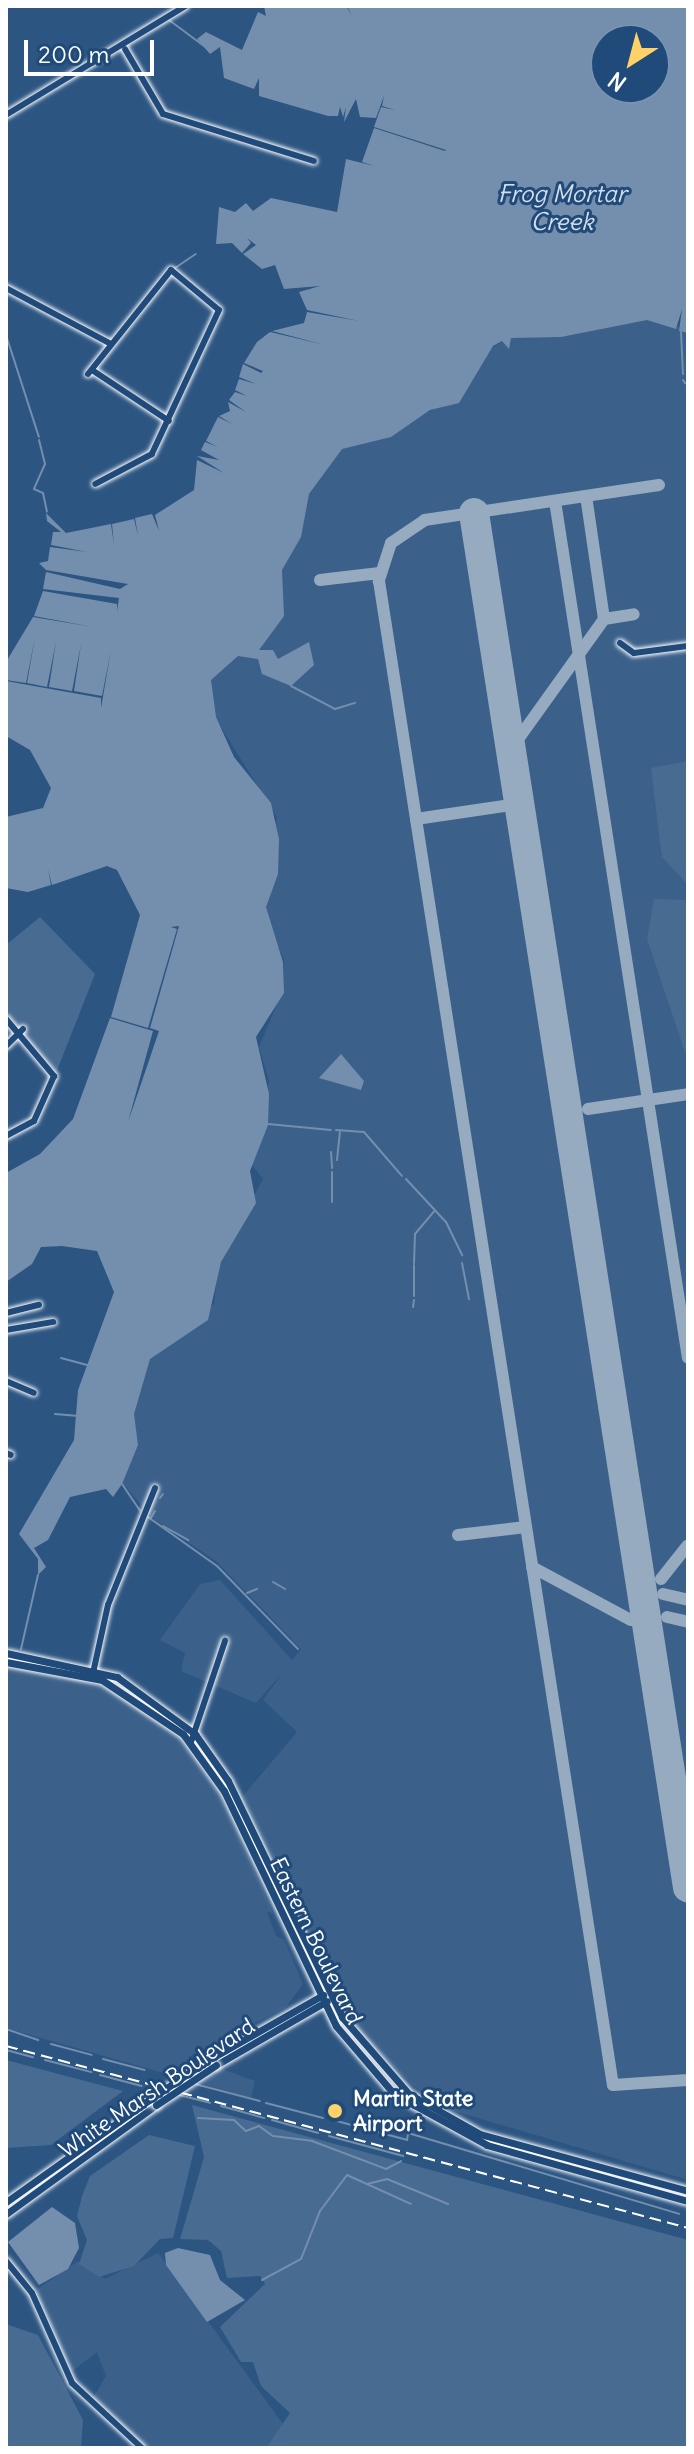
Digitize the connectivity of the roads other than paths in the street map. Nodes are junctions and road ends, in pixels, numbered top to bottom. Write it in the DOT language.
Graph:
graph roads {
  1 [pos="185,6"];
  2 [pos="125,49"];
  3 [pos="6,115"];
  4 [pos="314,161"];
  5 [pos="6,288"];
  6 [pos="111,344"];
  7 [pos="169,421"];
  8 [pos="95,484"];
  9 [pos="620,643"];
  10 [pos="688,646"];
  11 [pos="6,1019"];
  12 [pos="22,1030"];
  13 [pos="6,1046"];
  14 [pos="6,1136"];
  15 [pos="39,1305"];
  16 [pos="6,1313"];
  17 [pos="53,1322"];
  18 [pos="6,1330"];
  19 [pos="6,1381"];
  20 [pos="34,1393"];
  21 [pos="155,1488"];
  22 [pos="225,1641"];
  23 [pos="6,1653"];
  24 [pos="6,1662"];
  25 [pos="93,1672"];
  26 [pos="193,1738"];
  27 [pos="310,1976"];
  28 [pos="331,1995"];
  29 [pos="322,2000"];
  30 [pos="284,2016"];
  31 [pos="274,2031"];
  32 [pos="340,2033"];
  33 [pos="688,2191"];
  34 [pos="688,2201"];
  35 [pos="6,2202"];
  36 [pos="6,2214"];
  37 [pos="6,2261"];
  38 [pos="142,2448"];
  1 -- 2 [label="street"];
  2 -- 3 [label="street"];
  2 -- 4 [label="street"];
  5 -- 6 [label="street"];
  6 -- 7 [label="street"];
  6 -- 7 [label="street"];
  7 -- 8 [label="street"];
  9 -- 10 [label="street"];
  11 -- 12 [label="street"];
  12 -- 13 [label="street"];
  12 -- 14 [label="street"];
  15 -- 16 [label="street"];
  17 -- 18 [label="street"];
  19 -- 20 [label="street"];
  21 -- 25 [label="street"];
  22 -- 26 [label="street"];
  23 -- 25 [label="main road, Eastern Boulevard"];
  24 -- 25 [label="main road, Eastern Boulevard"];
  25 -- 26 [label="main road, Eastern Boulevard"];
  26 -- 27 [label="main road, Eastern Boulevard"];
  26 -- 28 [label="main road, Eastern Boulevard"];
  27 -- 29 [label="main road, Eastern Boulevard"];
  27 -- 30 [label="main road"];
  28 -- 29 [label="main road, White Marsh Boulevard"];
  28 -- 33 [label="main road, Eastern Boulevard"];
  29 -- 30 [label="main road, White Marsh Boulevard"];
  29 -- 31 [label="main road, White Marsh Boulevard"];
  29 -- 32 [label="main road, Eastern Boulevard"];
  30 -- 35 [label="main road, White Marsh Boulevard, bridge"];
  31 -- 32 [label="main road"];
  31 -- 36 [label="main road, White Marsh Boulevard, bridge"];
  32 -- 34 [label="main road, Eastern Boulevard"];
  37 -- 38 [label="street"];
}
